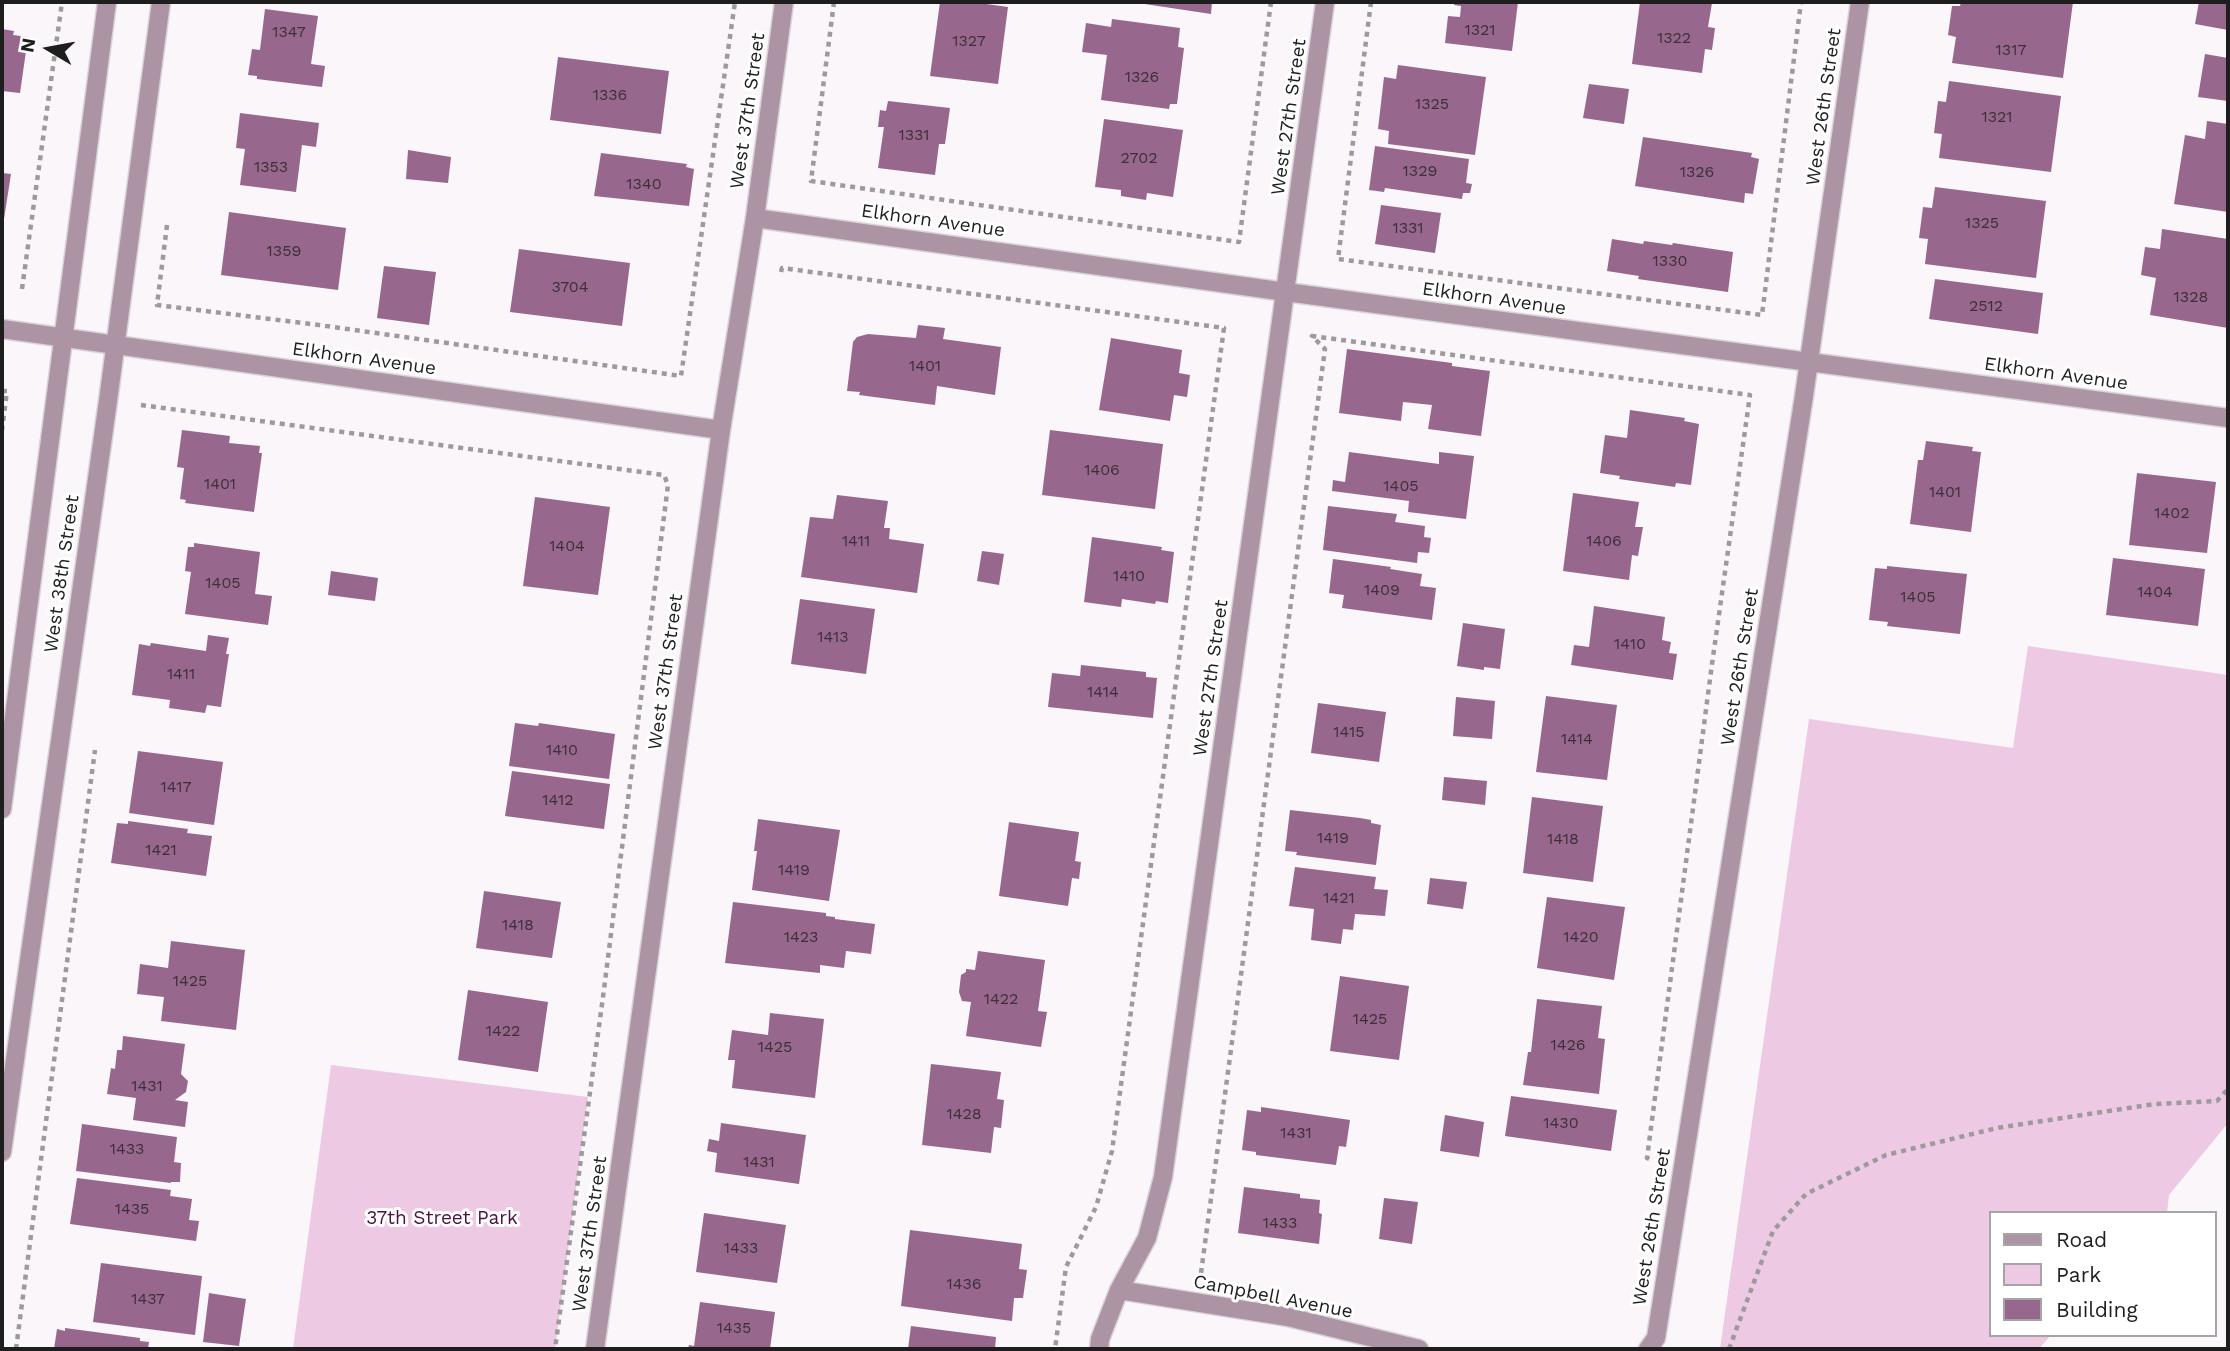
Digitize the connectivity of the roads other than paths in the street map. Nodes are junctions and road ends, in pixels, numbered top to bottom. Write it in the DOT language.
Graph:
graph roads {
  1 [pos="107,2"];
  2 [pos="161,2"];
  3 [pos="785,2"];
  4 [pos="1325,2"];
  5 [pos="1860,2"];
  6 [pos="755,218"];
  7 [pos="1286,292"];
  8 [pos="2,329"];
  9 [pos="63,337"];
  10 [pos="116,346"];
  11 [pos="1810,362"];
  12 [pos="2228,418"];
  13 [pos="720,430"];
  14 [pos="2,810"];
  15 [pos="2,1152"];
  16 [pos="1119,1290"];
  17 [pos="1652,1344"];
  18 [pos="595,1349"];
  19 [pos="1099,1349"];
  20 [pos="1419,1349"];
  1 -- 9 [label="street, West 38th Street"];
  2 -- 10 [label="street, West 38th Street"];
  3 -- 6 [label="street, West 37th Street"];
  4 -- 7 [label="street, West 27th Street"];
  5 -- 11 [label="street, West 26th Street"];
  6 -- 7 [label="street, Elkhorn Avenue"];
  6 -- 13 [label="street, West 37th Street"];
  7 -- 11 [label="street, Elkhorn Avenue"];
  7 -- 16 [label="street, West 27th Street"];
  8 -- 9 [label="street, Elkhorn Avenue"];
  9 -- 10 [label="street, Elkhorn Avenue"];
  9 -- 14 [label="street, West 38th Street"];
  10 -- 13 [label="street, Elkhorn Avenue"];
  10 -- 15 [label="street, West 38th Street"];
  11 -- 12 [label="street, Elkhorn Avenue"];
  11 -- 17 [label="street, West 26th Street"];
  13 -- 18 [label="street, West 37th Street"];
  16 -- 19 [label="street, West 27th Street"];
  16 -- 20 [label="street, Campbell Avenue"];
}
